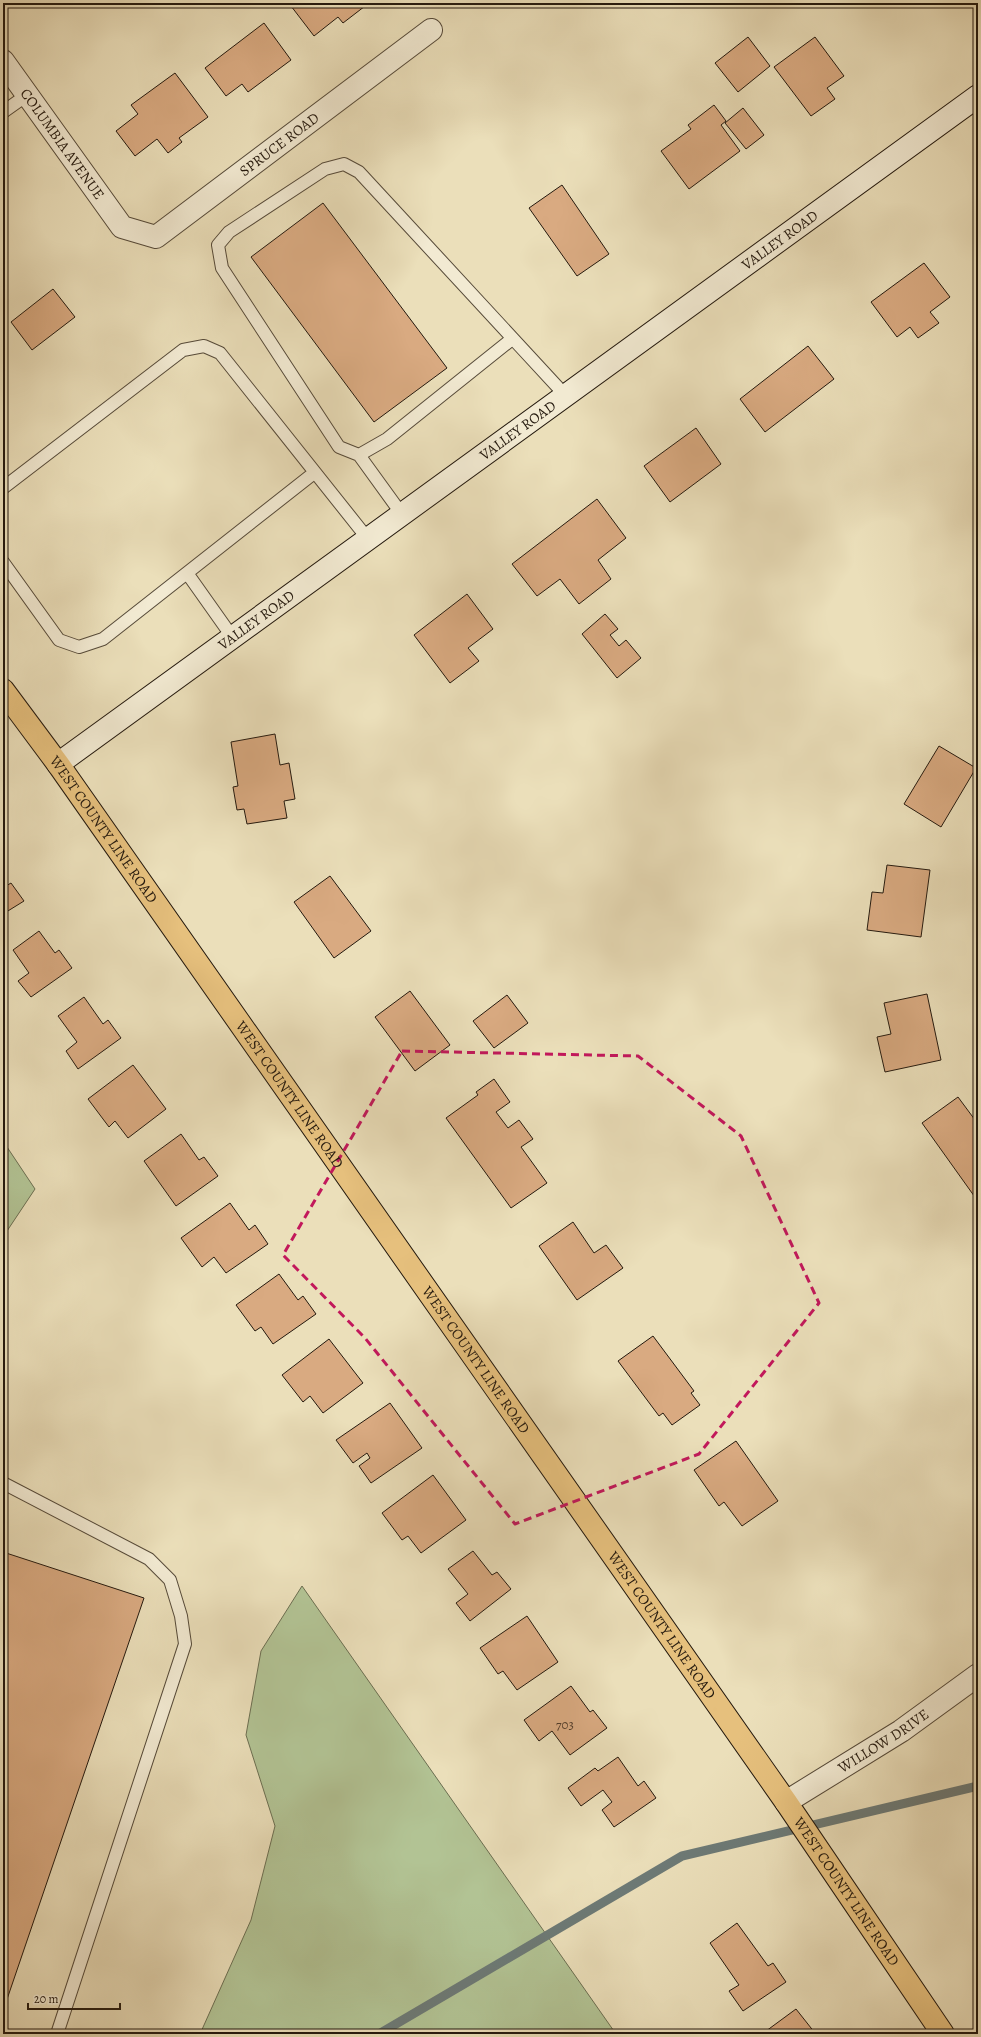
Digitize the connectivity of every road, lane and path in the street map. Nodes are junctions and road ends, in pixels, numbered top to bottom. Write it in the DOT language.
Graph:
graph roads {
  1 [pos="431,30"];
  2 [pos="3,61"];
  3 [pos="27,95"];
  4 [pos="978,96"];
  5 [pos="3,112"];
  6 [pos="122,227"];
  7 [pos="512,339"];
  8 [pos="565,395"];
  9 [pos="359,455"];
  10 [pos="314,473"];
  11 [pos="3,488"];
  12 [pos="401,513"];
  13 [pos="368,539"];
  14 [pos="3,562"];
  15 [pos="187,573"];
  16 [pos="233,638"];
  17 [pos="3,690"];
  18 [pos="58,764"];
  19 [pos="3,1483"];
  20 [pos="978,1675"];
  21 [pos="786,1802"];
  22 [pos="57,2034"];
  23 [pos="943,2034"];
  1 -- 6 [label="street, SPRUCE ROAD"];
  2 -- 3 [label="street, COLUMBIA AVENUE"];
  3 -- 5 [label="lane"];
  3 -- 6 [label="street, COLUMBIA AVENUE"];
  4 -- 8 [label="street, VALLEY ROAD"];
  7 -- 8 [label="lane"];
  7 -- 9 [label="lane"];
  7 -- 9 [label="lane"];
  8 -- 12 [label="street, VALLEY ROAD"];
  9 -- 12 [label="lane"];
  10 -- 11 [label="lane"];
  10 -- 13 [label="lane"];
  10 -- 15 [label="lane"];
  12 -- 13 [label="street, VALLEY ROAD"];
  13 -- 16 [label="street, VALLEY ROAD"];
  14 -- 15 [label="lane"];
  15 -- 16 [label="lane"];
  16 -- 18 [label="street, VALLEY ROAD"];
  17 -- 18 [label="main road, WEST COUNTY LINE ROAD"];
  18 -- 21 [label="main road, WEST COUNTY LINE ROAD"];
  19 -- 22 [label="lane"];
  20 -- 21 [label="street, WILLOW DRIVE"];
  21 -- 23 [label="main road, WEST COUNTY LINE ROAD"];
}
